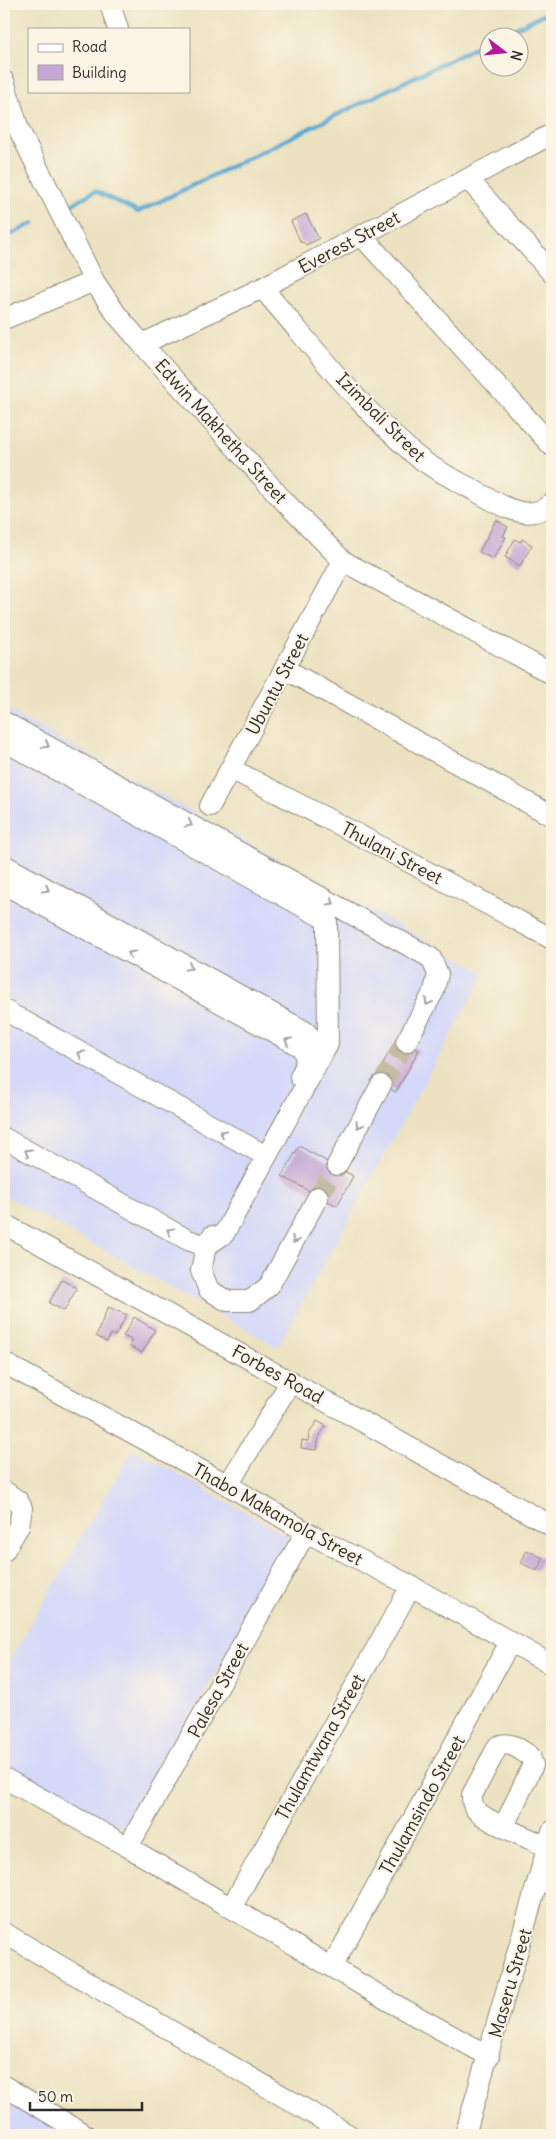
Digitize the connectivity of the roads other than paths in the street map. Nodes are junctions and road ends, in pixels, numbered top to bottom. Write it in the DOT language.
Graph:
graph roads {
  1 [pos="110,4"];
  2 [pos="118,28"];
  3 [pos="4,82"];
  4 [pos="11,133"];
  5 [pos="552,134"];
  6 [pos="469,180"];
  7 [pos="361,236"];
  8 [pos="552,273"];
  9 [pos="94,281"];
  10 [pos="262,288"];
  11 [pos="4,319"];
  12 [pos="142,344"];
  13 [pos="552,446"];
  14 [pos="552,503"];
  15 [pos="343,560"];
  16 [pos="285,669"];
  17 [pos="552,674"];
  18 [pos="4,722"];
  19 [pos="4,741"];
  20 [pos="231,769"];
  21 [pos="210,806"];
  22 [pos="552,816"];
  23 [pos="4,865"];
  24 [pos="4,884"];
  25 [pos="552,939"];
  26 [pos="4,1010"];
  27 [pos="406,1042"];
  28 [pos="315,1068"];
  29 [pos="382,1085"];
  30 [pos="4,1138"];
  31 [pos="262,1154"];
  32 [pos="336,1165"];
  33 [pos="318,1197"];
  34 [pos="4,1224"];
  35 [pos="206,1246"];
  36 [pos="4,1362"];
  37 [pos="291,1381"];
  38 [pos="228,1486"];
  39 [pos="4,1491"];
  40 [pos="552,1526"];
  41 [pos="306,1532"];
  42 [pos="4,1551"];
  43 [pos="410,1586"];
  44 [pos="510,1642"];
  45 [pos="552,1664"];
  46 [pos="4,1779"];
  47 [pos="504,1826"];
  48 [pos="550,1839"];
  49 [pos="128,1847"];
  50 [pos="231,1908"];
  51 [pos="4,1933"];
  52 [pos="332,1967"];
  53 [pos="489,2056"];
  54 [pos="4,2086"];
  55 [pos="336,2132"];
  56 [pos="86,2135"];
  57 [pos="465,2135"];
  1 -- 2 [label="street"];
  3 -- 4 [label="street, Edwin Makhetha Street"];
  4 -- 9 [label="street, Edwin Makhetha Street"];
  5 -- 6 [label="street, Everest Street"];
  6 -- 7 [label="street, Everest Street"];
  6 -- 8 [label="street"];
  7 -- 10 [label="street, Everest Street"];
  7 -- 13 [label="street"];
  9 -- 11 [label="street"];
  9 -- 12 [label="street, Edwin Makhetha Street"];
  10 -- 12 [label="street, Everest Street"];
  10 -- 14 [label="street, Izimbali Street"];
  12 -- 15 [label="street, Edwin Makhetha Street"];
  15 -- 16 [label="street, Ubuntu Street"];
  15 -- 17 [label="street, Edwin Makhetha Street"];
  16 -- 20 [label="street, Ubuntu Street"];
  16 -- 22 [label="street"];
  18 -- 27 [label="street, one-way"];
  19 -- 28 [label="street"];
  20 -- 21 [label="street, Ubuntu Street"];
  20 -- 25 [label="street, Thulani Street"];
  23 -- 28 [label="street, one-way"];
  31 -- 24 [label="street, one-way"];
  31 -- 26 [label="street, one-way"];
  28 -- 31 [label="street"];
  29 -- 32 [label="street, one-way"];
  35 -- 30 [label="street, one-way"];
  31 -- 35 [label="street"];
  33 -- 35 [label="street, one-way"];
  34 -- 37 [label="street, Forbes Road"];
  36 -- 38 [label="street, Thabo Makamola Street"];
  37 -- 38 [label="street"];
  37 -- 40 [label="street, Forbes Road"];
  38 -- 41 [label="street, Thabo Makamola Street"];
  39 -- 42 [label="street"];
  41 -- 43 [label="street, Thabo Makamola Street"];
  41 -- 49 [label="street, Palesa Street"];
  43 -- 44 [label="street, Thabo Makamola Street"];
  43 -- 50 [label="street, Thulamtwana Street"];
  44 -- 45 [label="street, Thabo Makamola Street"];
  44 -- 52 [label="street, Thulamsindo Street"];
  46 -- 49 [label="street"];
  47 -- 48 [label="street"];
  48 -- 53 [label="street, Maseru Street"];
  49 -- 50 [label="street"];
  50 -- 52 [label="street"];
  51 -- 55 [label="street"];
  52 -- 53 [label="street"];
  53 -- 57 [label="street, Maseru Street"];
  54 -- 56 [label="street"];
}
